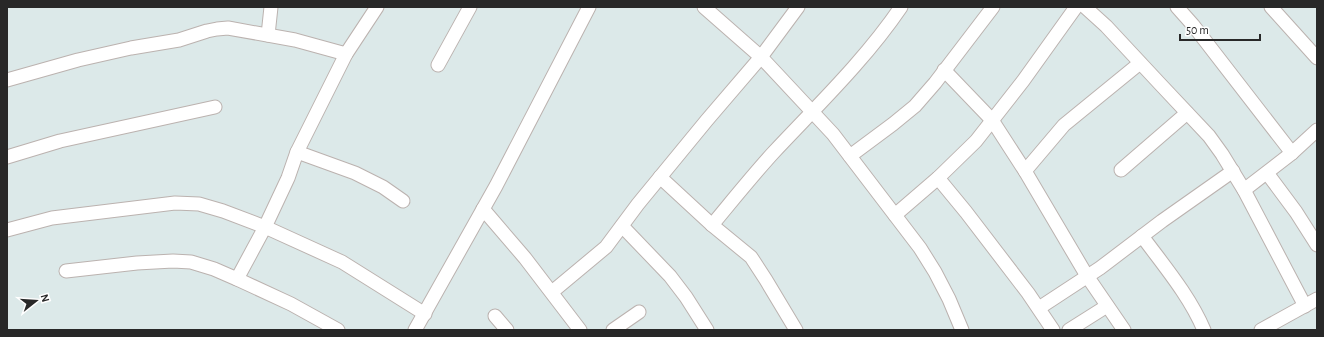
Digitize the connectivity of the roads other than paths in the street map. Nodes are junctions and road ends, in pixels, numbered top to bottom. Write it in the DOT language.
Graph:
graph roads {
  1 [pos="271,7"];
  2 [pos="377,7"];
  3 [pos="470,7"];
  4 [pos="590,7"];
  5 [pos="704,7"];
  6 [pos="798,7"];
  7 [pos="993,7"];
  8 [pos="1076,7"];
  9 [pos="1085,7"];
  10 [pos="1177,7"];
  11 [pos="1271,7"];
  12 [pos="897,8"];
  13 [pos="268,35"];
  14 [pos="346,54"];
  15 [pos="761,57"];
  16 [pos="1317,58"];
  17 [pos="1140,63"];
  18 [pos="438,65"];
  19 [pos="944,70"];
  20 [pos="7,80"];
  21 [pos="215,107"];
  22 [pos="814,112"];
  23 [pos="1187,113"];
  24 [pos="992,120"];
  25 [pos="1316,132"];
  26 [pos="297,152"];
  27 [pos="1292,153"];
  28 [pos="850,156"];
  29 [pos="7,157"];
  30 [pos="1121,170"];
  31 [pos="1025,171"];
  32 [pos="1233,171"];
  33 [pos="1266,173"];
  34 [pos="660,177"];
  35 [pos="938,178"];
  36 [pos="1244,190"];
  37 [pos="403,201"];
  38 [pos="483,209"];
  39 [pos="895,215"];
  40 [pos="712,225"];
  41 [pos="622,226"];
  42 [pos="265,227"];
  43 [pos="7,230"];
  44 [pos="1142,236"];
  45 [pos="1317,245"];
  46 [pos="66,271"];
  47 [pos="1087,276"];
  48 [pos="237,279"];
  49 [pos="552,292"];
  50 [pos="1317,299"];
  51 [pos="1107,306"];
  52 [pos="1305,306"];
  53 [pos="1039,308"];
  54 [pos="639,312"];
  55 [pos="425,314"];
  56 [pos="494,316"];
  57 [pos="338,330"];
  58 [pos="415,330"];
  59 [pos="507,330"];
  60 [pos="580,330"];
  61 [pos="613,330"];
  62 [pos="707,330"];
  63 [pos="796,330"];
  64 [pos="962,330"];
  65 [pos="1053,330"];
  66 [pos="1070,330"];
  67 [pos="1124,330"];
  68 [pos="1204,330"];
  69 [pos="1261,330"];
  1 -- 13 [label="street"];
  2 -- 14 [label="street"];
  3 -- 18 [label="street"];
  4 -- 38 [label="street"];
  5 -- 15 [label="street"];
  6 -- 15 [label="street"];
  7 -- 19 [label="street"];
  8 -- 24 [label="street"];
  9 -- 17 [label="street"];
  10 -- 27 [label="street"];
  11 -- 16 [label="street"];
  12 -- 22 [label="street"];
  13 -- 14 [label="street"];
  13 -- 20 [label="street"];
  14 -- 26 [label="street"];
  15 -- 22 [label="street"];
  15 -- 34 [label="street"];
  17 -- 23 [label="street"];
  17 -- 31 [label="street"];
  19 -- 24 [label="street"];
  19 -- 28 [label="street"];
  21 -- 29 [label="street"];
  22 -- 28 [label="street"];
  22 -- 40 [label="street"];
  23 -- 30 [label="street"];
  23 -- 32 [label="street"];
  24 -- 31 [label="street"];
  24 -- 35 [label="street"];
  25 -- 27 [label="street"];
  26 -- 37 [label="street"];
  26 -- 42 [label="street"];
  27 -- 33 [label="street"];
  28 -- 39 [label="street"];
  31 -- 47 [label="street"];
  32 -- 36 [label="street"];
  32 -- 44 [label="street"];
  33 -- 36 [label="street"];
  33 -- 45 [label="street"];
  34 -- 40 [label="street"];
  34 -- 41 [label="street"];
  35 -- 39 [label="street"];
  35 -- 53 [label="street"];
  36 -- 52 [label="street"];
  38 -- 49 [label="street"];
  38 -- 55 [label="street"];
  39 -- 64 [label="street"];
  40 -- 63 [label="street"];
  41 -- 49 [label="street"];
  41 -- 62 [label="street"];
  42 -- 43 [label="street"];
  42 -- 48 [label="street"];
  42 -- 55 [label="street"];
  44 -- 47 [label="street"];
  44 -- 68 [label="street"];
  46 -- 48 [label="street"];
  47 -- 51 [label="street"];
  47 -- 53 [label="street"];
  48 -- 57 [label="street"];
  49 -- 60 [label="street"];
  50 -- 52 [label="street"];
  51 -- 66 [label="street"];
  51 -- 67 [label="street"];
  52 -- 69 [label="street"];
  53 -- 65 [label="street"];
  54 -- 61 [label="street"];
  55 -- 58 [label="street"];
  56 -- 59 [label="street"];
}
